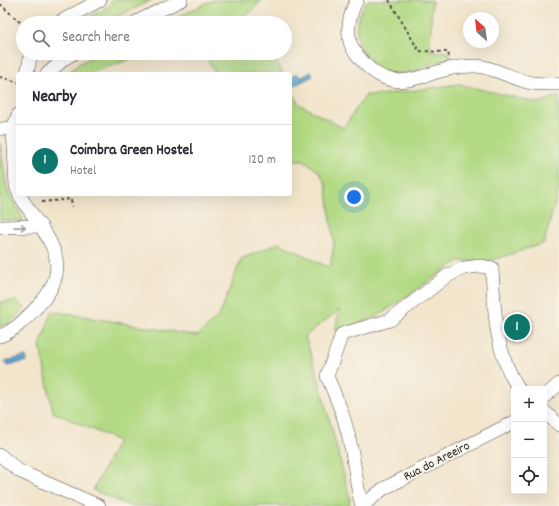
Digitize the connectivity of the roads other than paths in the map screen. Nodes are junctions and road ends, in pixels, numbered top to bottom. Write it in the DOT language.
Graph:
graph roads {
  1 [pos="100,0"];
  2 [pos="181,0"];
  3 [pos="357,0"];
  4 [pos="71,16"];
  5 [pos="148,16"];
  6 [pos="30,60"];
  7 [pos="63,60"];
  8 [pos="27,72"];
  9 [pos="49,72"];
  10 [pos="559,84"];
  11 [pos="16,117"];
  12 [pos="6,129"];
  13 [pos="16,186"];
  14 [pos="21,196"];
  15 [pos="41,226"];
  16 [pos="0,227"];
  17 [pos="0,336"];
  18 [pos="559,384"];
  19 [pos="517,386"];
  20 [pos="547,394"];
  21 [pos="547,414"];
  22 [pos="511,424"];
  23 [pos="559,425"];
  24 [pos="0,455"];
  25 [pos="99,506"];
  26 [pos="362,506"];
  1 -- 4 [label="street"];
  2 -- 5 [label="street"];
  3 -- 10 [label="street"];
  6 -- 8 [label="street"];
  7 -- 9 [label="street"];
  11 -- 12 [label="street"];
  12 -- 13 [label="street"];
  14 -- 15 [label="street"];
  16 -- 15 [label="street, one-way"];
  15 -- 17 [label="street"];
  18 -- 20 [label="street"];
  19 -- 26 [label="street"];
  21 -- 23 [label="street"];
  22 -- 26 [label="street, Rua do Areeiro"];
  24 -- 25 [label="street"];
}
